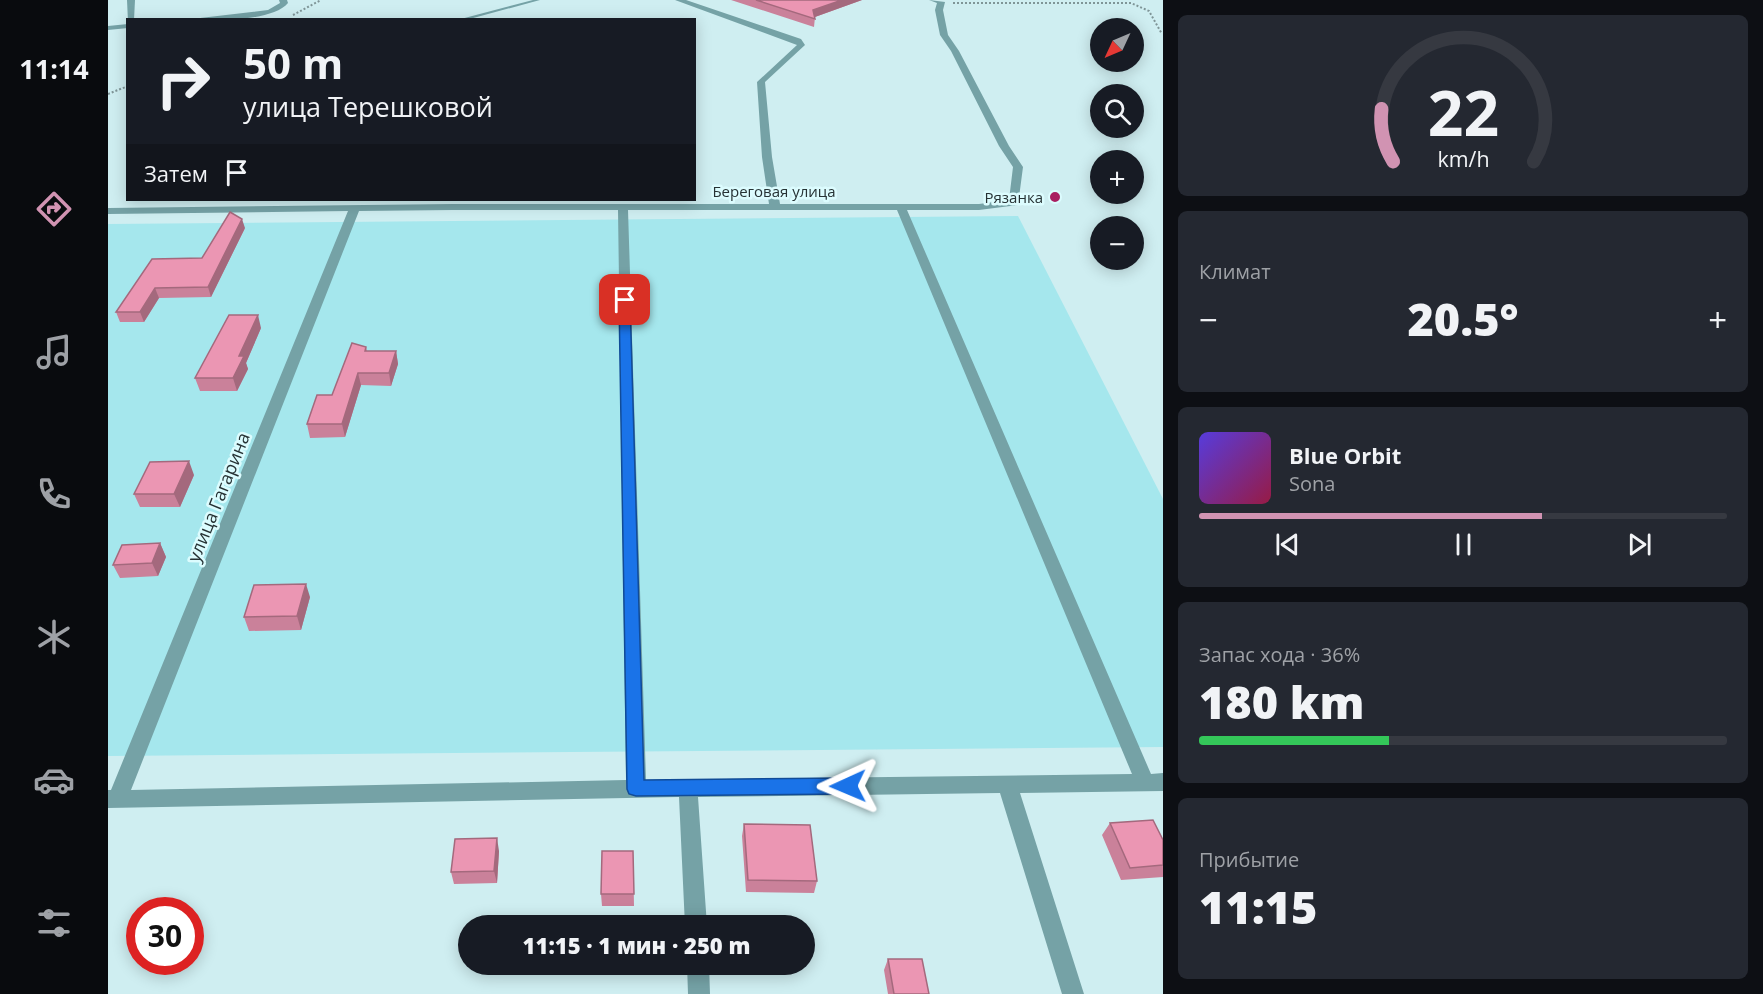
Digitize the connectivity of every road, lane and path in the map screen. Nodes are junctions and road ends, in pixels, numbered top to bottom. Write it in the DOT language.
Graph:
graph roads {
  1 [pos="131,0"];
  2 [pos="283,0"];
  3 [pos="321,0"];
  4 [pos="538,0"];
  5 [pos="679,0"];
  6 [pos="937,1"];
  7 [pos="237,15"];
  8 [pos="286,17"];
  9 [pos="130,18"];
  10 [pos="206,18"];
  11 [pos="244,18"];
  12 [pos="467,18"];
  13 [pos="126,26"];
  14 [pos="108,27"];
  15 [pos="1162,34"];
  16 [pos="126,87"];
  17 [pos="108,94"];
  18 [pos="453,203"];
  19 [pos="775,206"];
  20 [pos="900,206"];
  21 [pos="622,207"];
  22 [pos="355,208"];
  23 [pos="108,211"];
  24 [pos="1154,782"];
  25 [pos="1007,784"];
  26 [pos="688,788"];
  27 [pos="636,789"];
  28 [pos="112,799"];
  29 [pos="695,915"];
  30 [pos="698,975"];
  31 [pos="699,994"];
  32 [pos="1073,994"];
  1 -- 9 [label="street"];
  2 -- 7 [label="street"];
  3 -- 8 [label="path"];
  4 -- 12 [label="lane"];
  5 -- 19 [label="street"];
  6 -- 15 [label="path"];
  6 -- 20 [label="street, Береговая улица"];
  7 -- 10 [label="street"];
  7 -- 11 [label="lane"];
  13 -- 14 [label="street"];
  16 -- 17 [label="path"];
  18 -- 21 [label="street, Береговая улица"];
  18 -- 22 [label="street, Береговая улица"];
  19 -- 20 [label="street, Береговая улица"];
  19 -- 21 [label="street, Береговая улица"];
  20 -- 24 [label="street"];
  21 -- 27 [label="street"];
  22 -- 23 [label="street, Береговая улица"];
  22 -- 28 [label="street, улица Гагарина"];
  24 -- 25 [label="street"];
  25 -- 26 [label="street"];
  25 -- 32 [label="street"];
  26 -- 27 [label="street"];
  26 -- 29 [label="street"];
  27 -- 28 [label="street"];
  30 -- 31 [label="street"];
}
